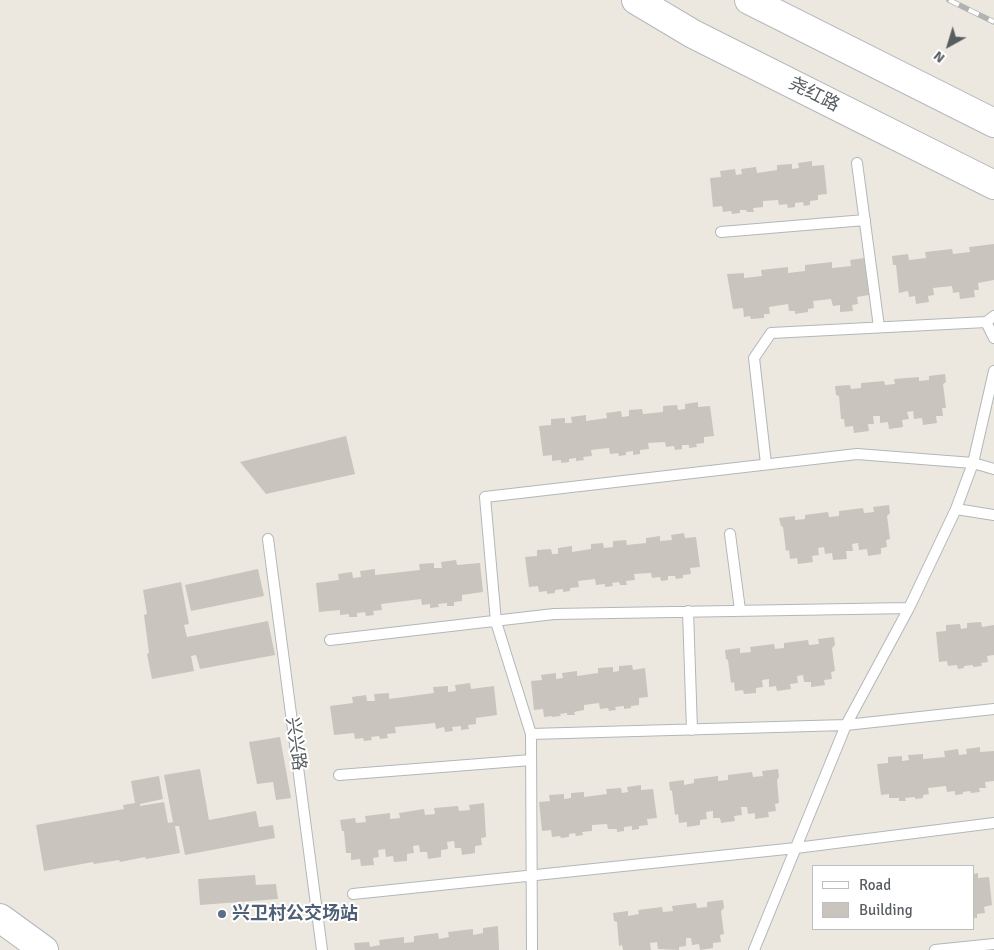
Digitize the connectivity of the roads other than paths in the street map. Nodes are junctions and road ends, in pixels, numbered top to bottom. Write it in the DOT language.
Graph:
graph roads {
  1 [pos="636,0"];
  2 [pos="749,0"];
  3 [pos="994,123"];
  4 [pos="858,163"];
  5 [pos="994,185"];
  6 [pos="865,220"];
  7 [pos="721,232"];
  8 [pos="990,319"];
  9 [pos="879,327"];
  10 [pos="994,338"];
  11 [pos="994,371"];
  12 [pos="973,463"];
  13 [pos="766,464"];
  14 [pos="994,468"];
  15 [pos="956,509"];
  16 [pos="994,515"];
  17 [pos="730,534"];
  18 [pos="268,539"];
  19 [pos="909,608"];
  20 [pos="740,610"];
  21 [pos="688,611"];
  22 [pos="496,622"];
  23 [pos="330,640"];
  24 [pos="994,709"];
  25 [pos="846,725"];
  26 [pos="692,730"];
  27 [pos="531,734"];
  28 [pos="531,760"];
  29 [pos="339,775"];
  30 [pos="994,822"];
  31 [pos="796,848"];
  32 [pos="530,876"];
  33 [pos="354,894"];
  34 [pos="0,918"];
  35 [pos="994,944"];
  36 [pos="44,950"];
  37 [pos="322,950"];
  38 [pos="532,950"];
  39 [pos="754,950"];
  40 [pos="935,950"];
  1 -- 5 [label="main road, 尧红路"];
  2 -- 3 [label="main road"];
  4 -- 6 [label="lane"];
  6 -- 7 [label="lane"];
  6 -- 9 [label="lane"];
  8 -- 9 [label="lane"];
  8 -- 10 [label="lane"];
  9 -- 13 [label="lane"];
  11 -- 12 [label="lane"];
  12 -- 13 [label="lane"];
  12 -- 14 [label="lane"];
  12 -- 15 [label="lane"];
  13 -- 22 [label="lane"];
  15 -- 16 [label="lane"];
  15 -- 19 [label="lane"];
  17 -- 20 [label="lane"];
  18 -- 37 [label="lane, 兴兴路"];
  19 -- 20 [label="lane"];
  19 -- 25 [label="lane"];
  20 -- 21 [label="lane"];
  21 -- 22 [label="lane"];
  21 -- 26 [label="lane"];
  22 -- 23 [label="lane"];
  22 -- 27 [label="lane"];
  24 -- 25 [label="lane"];
  25 -- 26 [label="lane"];
  25 -- 31 [label="lane"];
  26 -- 27 [label="lane"];
  27 -- 28 [label="lane"];
  28 -- 29 [label="lane"];
  28 -- 32 [label="lane"];
  30 -- 31 [label="lane"];
  31 -- 32 [label="lane"];
  31 -- 39 [label="lane"];
  32 -- 33 [label="lane"];
  32 -- 38 [label="lane"];
  34 -- 36 [label="main road"];
  35 -- 40 [label="lane"];
}
